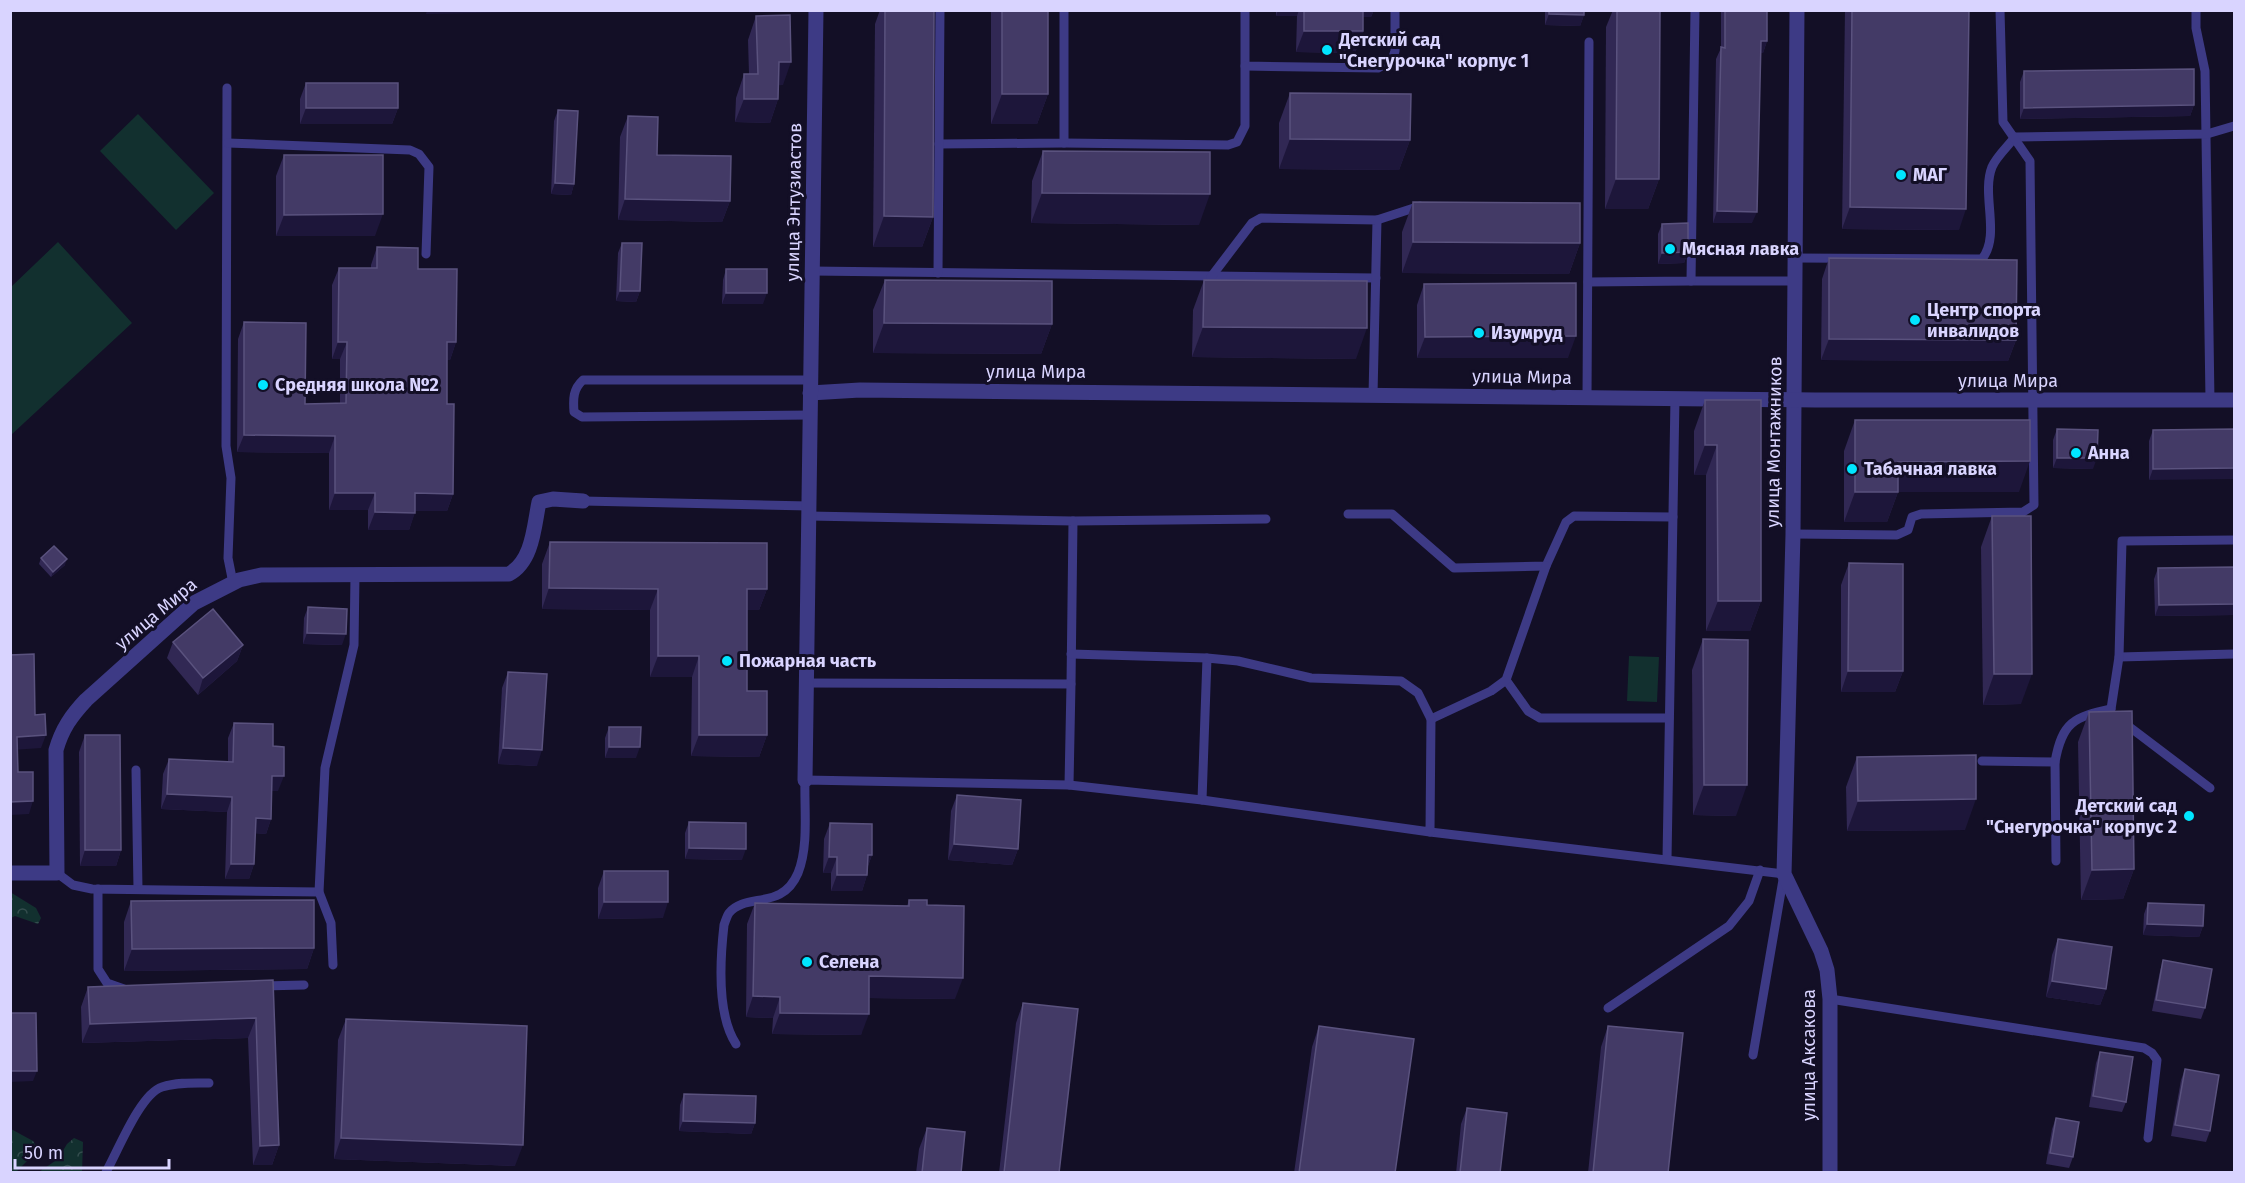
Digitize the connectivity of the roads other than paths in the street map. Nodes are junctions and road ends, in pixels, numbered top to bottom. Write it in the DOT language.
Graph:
graph roads {
  1 [pos="816,10"];
  2 [pos="940,10"];
  3 [pos="1064,10"];
  4 [pos="1245,10"];
  5 [pos="1395,10"];
  6 [pos="1695,10"];
  7 [pos="1797,10"];
  8 [pos="2000,10"];
  9 [pos="2196,10"];
  10 [pos="1588,42"];
  11 [pos="1245,66"];
  12 [pos="227,88"];
  13 [pos="2235,126"];
  14 [pos="2207,135"];
  15 [pos="2015,137"];
  16 [pos="228,143"];
  17 [pos="1064,143"];
  18 [pos="939,144"];
  19 [pos="1433,206"];
  20 [pos="1575,206"];
  21 [pos="1587,206"];
  22 [pos="1377,220"];
  23 [pos="426,254"];
  24 [pos="1794,258"];
  25 [pos="812,271"];
  26 [pos="938,273"];
  27 [pos="1211,277"];
  28 [pos="1376,278"];
  29 [pos="1691,281"];
  30 [pos="1794,281"];
  31 [pos="1588,282"];
  32 [pos="810,387"];
  33 [pos="1373,395"];
  34 [pos="1587,398"];
  35 [pos="1675,398"];
  36 [pos="1794,400"];
  37 [pos="2210,400"];
  38 [pos="2235,400"];
  39 [pos="2034,401"];
  40 [pos="810,415"];
  41 [pos="583,501"];
  42 [pos="809,511"];
  43 [pos="1348,514"];
  44 [pos="1673,517"];
  45 [pos="1266,519"];
  46 [pos="1072,521"];
  47 [pos="1793,534"];
  48 [pos="2235,540"];
  49 [pos="1546,566"];
  50 [pos="355,575"];
  51 [pos="233,583"];
  52 [pos="1071,654"];
  53 [pos="2235,654"];
  54 [pos="2119,657"];
  55 [pos="1207,658"];
  56 [pos="1506,680"];
  57 [pos="807,683"];
  58 [pos="1071,684"];
  59 [pos="2111,709"];
  60 [pos="1669,718"];
  61 [pos="1431,719"];
  62 [pos="1982,761"];
  63 [pos="2055,762"];
  64 [pos="136,770"];
  65 [pos="805,780"];
  66 [pos="1069,785"];
  67 [pos="2210,789"];
  68 [pos="1202,800"];
  69 [pos="1430,832"];
  70 [pos="1667,859"];
  71 [pos="2056,861"];
  72 [pos="1760,870"];
  73 [pos="10,873"];
  74 [pos="57,873"];
  75 [pos="1784,874"];
  76 [pos="98,889"];
  77 [pos="138,889"];
  78 [pos="319,892"];
  79 [pos="333,965"];
  80 [pos="304,985"];
  81 [pos="248,986"];
  82 [pos="134,988"];
  83 [pos="1830,999"];
  84 [pos="1608,1008"];
  85 [pos="736,1044"];
  86 [pos="1753,1055"];
  87 [pos="209,1083"];
  88 [pos="2148,1138"];
  89 [pos="106,1173"];
  90 [pos="1830,1173"];
  1 -- 25 [label="street, улица Энтузиастов"];
  2 -- 18 [label="lane"];
  3 -- 17 [label="lane"];
  4 -- 11 [label="lane"];
  5 -- 11 [label="lane"];
  6 -- 29 [label="lane"];
  7 -- 24 [label="street, улица Монтажников"];
  8 -- 15 [label="lane"];
  9 -- 14 [label="lane"];
  10 -- 21 [label="lane"];
  11 -- 17 [label="lane"];
  12 -- 16 [label="lane"];
  13 -- 14 [label="lane"];
  14 -- 15 [label="lane"];
  14 -- 37 [label="lane"];
  15 -- 24 [label="lane"];
  15 -- 39 [label="lane"];
  16 -- 23 [label="lane"];
  16 -- 51 [label="lane"];
  17 -- 18 [label="lane"];
  18 -- 26 [label="lane"];
  19 -- 22 [label="lane"];
  20 -- 21 [label="lane"];
  21 -- 31 [label="lane"];
  22 -- 27 [label="lane"];
  22 -- 28 [label="lane"];
  24 -- 30 [label="street, улица Монтажников"];
  25 -- 26 [label="lane"];
  25 -- 32 [label="street, улица Энтузиастов"];
  26 -- 27 [label="lane"];
  27 -- 28 [label="lane"];
  28 -- 33 [label="lane"];
  29 -- 30 [label="lane"];
  29 -- 31 [label="lane"];
  30 -- 36 [label="street, улица Монтажников"];
  31 -- 34 [label="lane"];
  32 -- 33 [label="street, улица Мира"];
  32 -- 40 [label="street, улица Энтузиастов"];
  32 -- 40 [label="lane"];
  33 -- 34 [label="street, улица Мира"];
  34 -- 35 [label="street, улица Мира"];
  35 -- 36 [label="street, улица Мира"];
  35 -- 44 [label="lane"];
  36 -- 39 [label="street, улица Мира"];
  36 -- 47 [label="street, улица Монтажников"];
  37 -- 38 [label="street, улица Мира"];
  37 -- 39 [label="street, улица Мира"];
  39 -- 47 [label="lane"];
  40 -- 42 [label="street, улица Энтузиастов"];
  41 -- 42 [label="lane"];
  41 -- 50 [label="street, улица Мира"];
  42 -- 46 [label="lane"];
  42 -- 57 [label="street, улица Энтузиастов"];
  43 -- 49 [label="lane"];
  44 -- 49 [label="lane"];
  44 -- 60 [label="lane"];
  45 -- 46 [label="lane"];
  46 -- 52 [label="lane"];
  47 -- 75 [label="street, улица Монтажников"];
  48 -- 54 [label="lane"];
  49 -- 56 [label="lane"];
  50 -- 51 [label="street, улица Мира"];
  50 -- 78 [label="lane"];
  51 -- 74 [label="street, улица Мира"];
  52 -- 55 [label="lane"];
  52 -- 58 [label="lane"];
  53 -- 54 [label="lane"];
  54 -- 59 [label="lane"];
  55 -- 61 [label="lane"];
  55 -- 68 [label="lane"];
  56 -- 60 [label="lane"];
  56 -- 61 [label="lane"];
  57 -- 58 [label="lane"];
  57 -- 65 [label="street, улица Энтузиастов"];
  58 -- 66 [label="lane"];
  59 -- 63 [label="lane"];
  59 -- 67 [label="lane"];
  60 -- 70 [label="lane"];
  61 -- 69 [label="lane"];
  62 -- 63 [label="lane"];
  63 -- 71 [label="lane"];
  64 -- 77 [label="lane"];
  65 -- 66 [label="lane"];
  65 -- 85 [label="lane"];
  66 -- 68 [label="lane"];
  68 -- 69 [label="lane"];
  69 -- 70 [label="lane"];
  70 -- 72 [label="lane"];
  72 -- 75 [label="lane"];
  72 -- 84 [label="lane"];
  73 -- 74 [label="street"];
  74 -- 76 [label="lane"];
  75 -- 83 [label="street, улица Аксакова"];
  75 -- 86 [label="lane"];
  76 -- 77 [label="lane"];
  76 -- 82 [label="lane"];
  77 -- 78 [label="lane"];
  78 -- 79 [label="lane"];
  80 -- 81 [label="lane"];
  83 -- 88 [label="lane"];
  83 -- 90 [label="street, улица Аксакова"];
  87 -- 89 [label="lane"];
}
